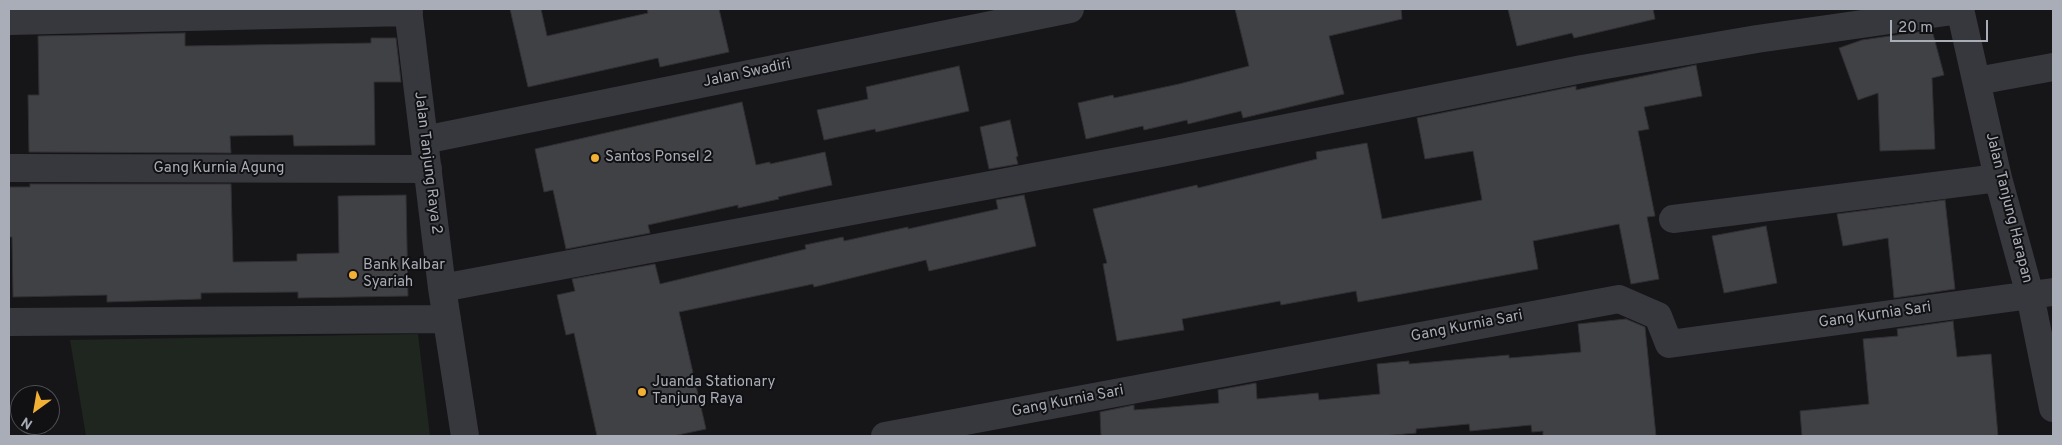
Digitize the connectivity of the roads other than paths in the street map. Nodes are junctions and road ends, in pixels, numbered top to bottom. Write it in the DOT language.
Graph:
graph roads {
  1 [pos="1070,9"];
  2 [pos="1960,9"];
  3 [pos="408,11"];
  4 [pos="9,21"];
  5 [pos="2053,68"];
  6 [pos="1977,81"];
  7 [pos="424,140"];
  8 [pos="9,168"];
  9 [pos="428,169"];
  10 [pos="1998,178"];
  11 [pos="1673,219"];
  12 [pos="442,288"];
  13 [pos="2042,293"];
  14 [pos="447,319"];
  15 [pos="9,322"];
  16 [pos="2053,408"];
  17 [pos="465,436"];
  18 [pos="885,436"];
  1 -- 7 [label="street, Jalan Swadiri"];
  2 -- 6 [label="street, Jalan Tanjung Harapan"];
  2 -- 12 [label="street"];
  3 -- 4 [label="street"];
  3 -- 7 [label="street, Jalan Tanjung Raya 2"];
  5 -- 6 [label="street"];
  6 -- 10 [label="street, Jalan Tanjung Harapan"];
  7 -- 9 [label="street, Jalan Tanjung Raya 2"];
  8 -- 9 [label="street, Gang Kurnia Agung"];
  9 -- 12 [label="street, Jalan Tanjung Raya 2"];
  10 -- 11 [label="street"];
  10 -- 13 [label="street, Jalan Tanjung Harapan"];
  12 -- 14 [label="street, Jalan Tanjung Raya 2"];
  13 -- 16 [label="street, Jalan Tanjung Harapan"];
  13 -- 18 [label="street, Gang Kurnia Sari"];
  14 -- 15 [label="street"];
  14 -- 17 [label="street, Jalan Tanjung Raya 2"];
}
